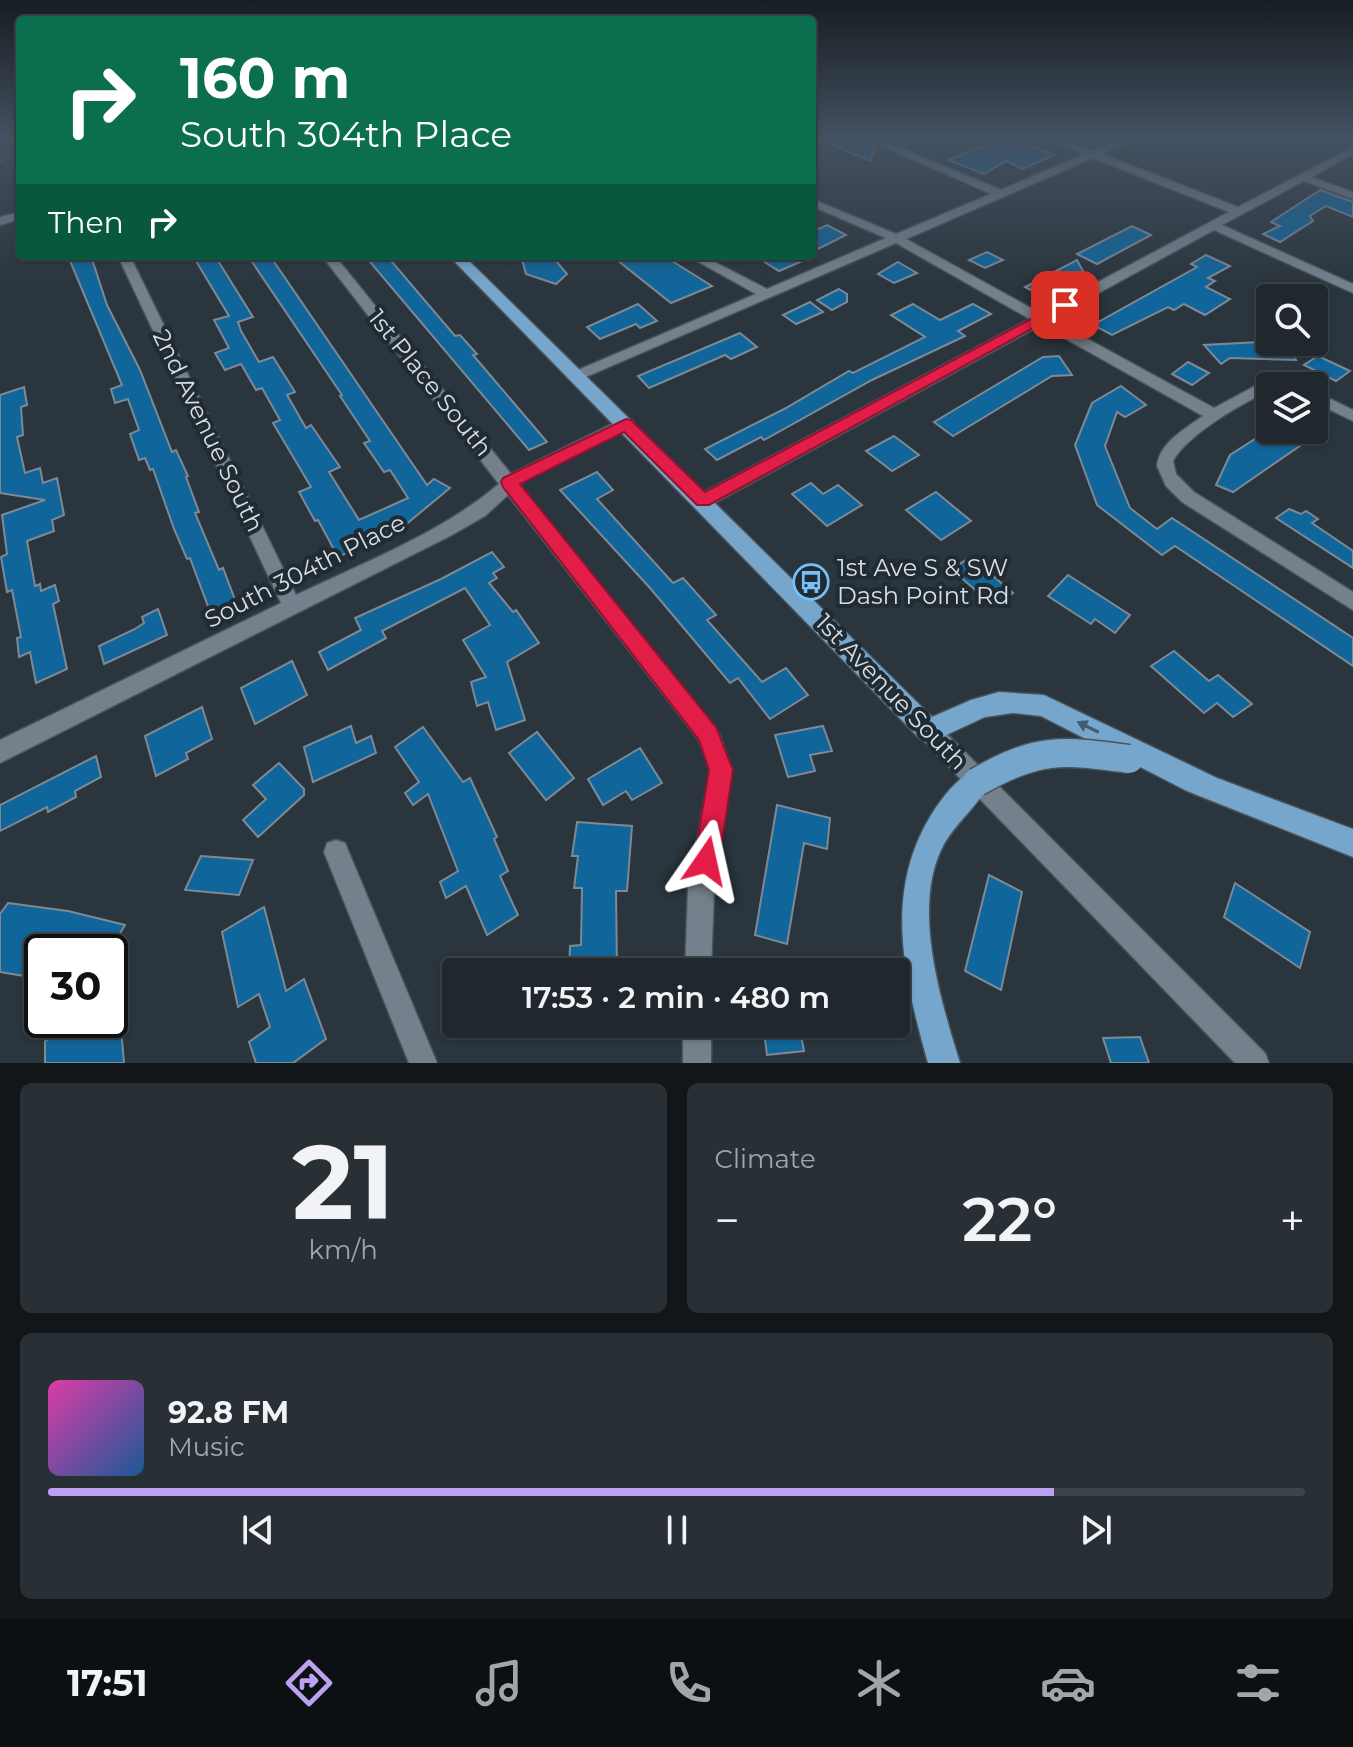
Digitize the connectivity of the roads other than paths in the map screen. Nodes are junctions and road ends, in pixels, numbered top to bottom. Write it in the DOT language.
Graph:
graph roads {
  1 [pos="982,186"];
  2 [pos="1021,186"];
  3 [pos="1175,186"];
  4 [pos="1288,186"];
  5 [pos="1326,186"];
  6 [pos="1002,194"];
  7 [pos="1353,196"];
  8 [pos="816,204"];
  9 [pos="1240,212"];
  10 [pos="1214,226"];
  11 [pos="895,238"];
  12 [pos="126,260"];
  13 [pos="331,260"];
  14 [pos="460,260"];
  15 [pos="702,260"];
  16 [pos="1353,289"];
  17 [pos="766,294"];
  18 [pos="1040,318"];
  19 [pos="576,376"];
  20 [pos="1256,390"];
  21 [pos="1328,403"];
  22 [pos="1216,416"];
  23 [pos="1353,416"];
  24 [pos="626,424"];
  25 [pos="509,482"];
  26 [pos="703,501"];
  27 [pos="1353,602"];
  28 [pos="292,606"];
  29 [pos="929,731"];
  30 [pos="0,752"];
  31 [pos="1208,786"];
  32 [pos="1353,843"];
  33 [pos="336,852"];
  34 [pos="699,958"];
  35 [pos="695,1038"];
  36 [pos="692,1061"];
  37 [pos="423,1063"];
  38 [pos="944,1063"];
  39 [pos="1255,1063"];
  1 -- 6 [label="street"];
  2 -- 6 [label="street"];
  3 -- 9 [label="street"];
  4 -- 9 [label="street"];
  5 -- 7 [label="street"];
  6 -- 11 [label="street"];
  8 -- 11 [label="street"];
  9 -- 10 [label="street"];
  10 -- 16 [label="street"];
  10 -- 18 [label="street"];
  11 -- 17 [label="street"];
  11 -- 18 [label="street"];
  12 -- 28 [label="street, 2nd Avenue South"];
  13 -- 25 [label="street, 1st Place South"];
  14 -- 19 [label="main road, 1st Avenue South"];
  15 -- 17 [label="street"];
  17 -- 19 [label="street"];
  18 -- 22 [label="street"];
  18 -- 26 [label="street"];
  19 -- 24 [label="main road, 1st Avenue South"];
  20 -- 22 [label="street"];
  21 -- 23 [label="street"];
  22 -- 27 [label="street"];
  24 -- 25 [label="street, South 304th Place"];
  24 -- 26 [label="main road, 1st Avenue South"];
  25 -- 28 [label="street, South 304th Place"];
  25 -- 34 [label="street, 1st Place South"];
  26 -- 29 [label="main road, 1st Avenue South"];
  28 -- 30 [label="street, South 304th Place"];
  31 -- 29 [label="main road, one-way"];
  29 -- 39 [label="street, 1st Avenue South"];
  31 -- 32 [label="main road"];
  31 -- 38 [label="main road, bridge"];
  33 -- 37 [label="street"];
  35 -- 36 [label="street"];
}
